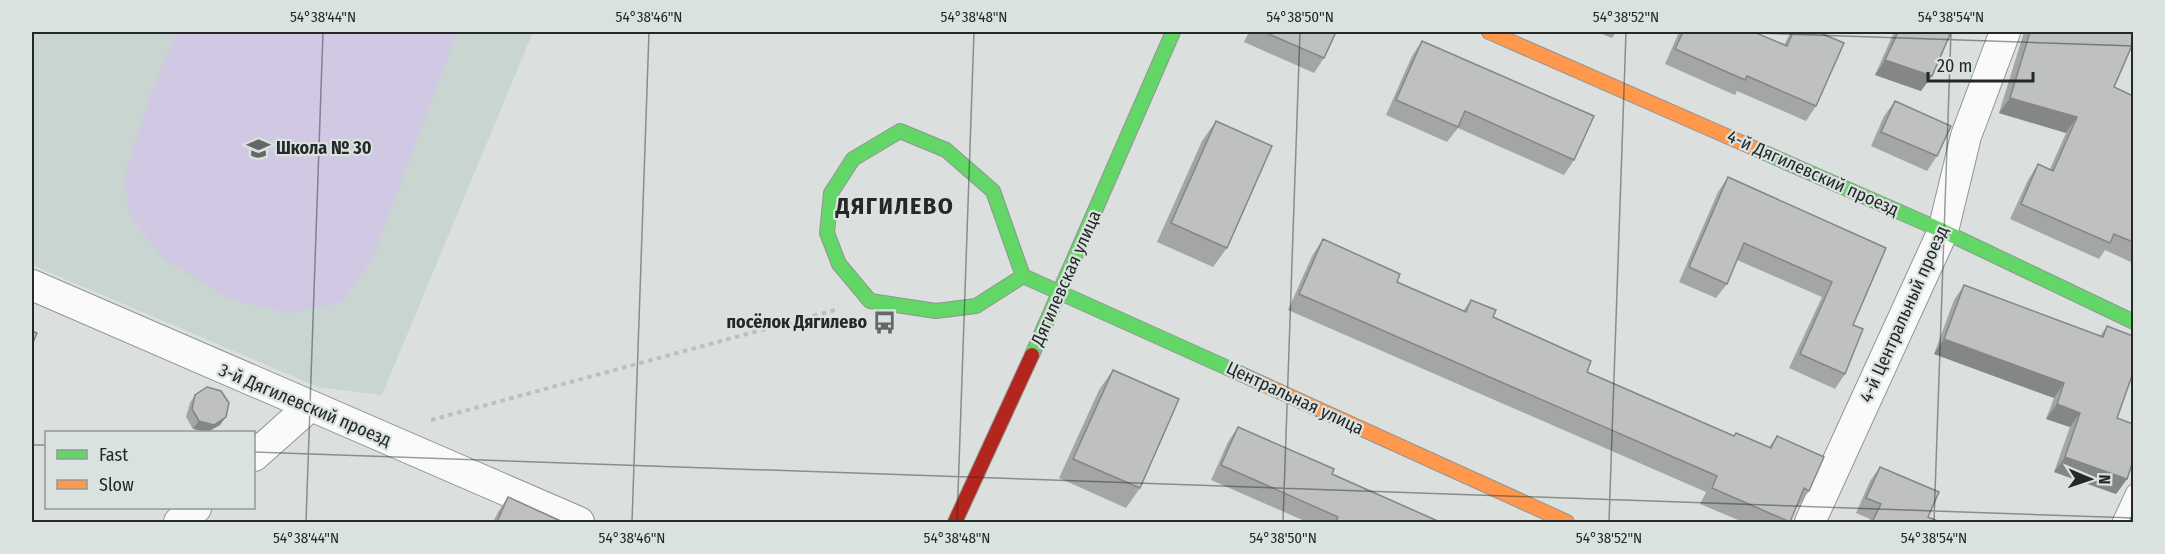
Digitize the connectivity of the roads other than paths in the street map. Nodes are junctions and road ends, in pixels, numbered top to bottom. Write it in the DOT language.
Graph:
graph roads {
  1 [pos="1173,32"];
  2 [pos="1489,32"];
  3 [pos="2005,32"];
  4 [pos="1943,231"];
  5 [pos="1023,276"];
  6 [pos="32,285"];
  7 [pos="1062,291"];
  8 [pos="2133,322"];
  9 [pos="309,407"];
  10 [pos="255,455"];
  11 [pos="2133,492"];
  12 [pos="194,509"];
  13 [pos="179,522"];
  14 [pos="579,522"];
  15 [pos="955,522"];
  16 [pos="1567,522"];
  17 [pos="1810,522"];
  18 [pos="2120,522"];
  1 -- 7 [label="street, Дягилевская улица"];
  2 -- 4 [label="street, 4-й Дягилевский проезд"];
  3 -- 4 [label="street, 4-й Центральный проезд"];
  4 -- 8 [label="street, 4-й Дягилевский проезд"];
  4 -- 17 [label="street, 4-й Центральный проезд"];
  5 -- 5 [label="street"];
  5 -- 7 [label="street, Центральная улица"];
  6 -- 9 [label="street, 3-й Дягилевский проезд"];
  7 -- 15 [label="street, Дягилевская улица"];
  7 -- 16 [label="street, Центральная улица"];
  9 -- 10 [label="street"];
  9 -- 14 [label="street, 3-й Дягилевский проезд"];
  11 -- 18 [label="lane"];
  12 -- 13 [label="street"];
}
